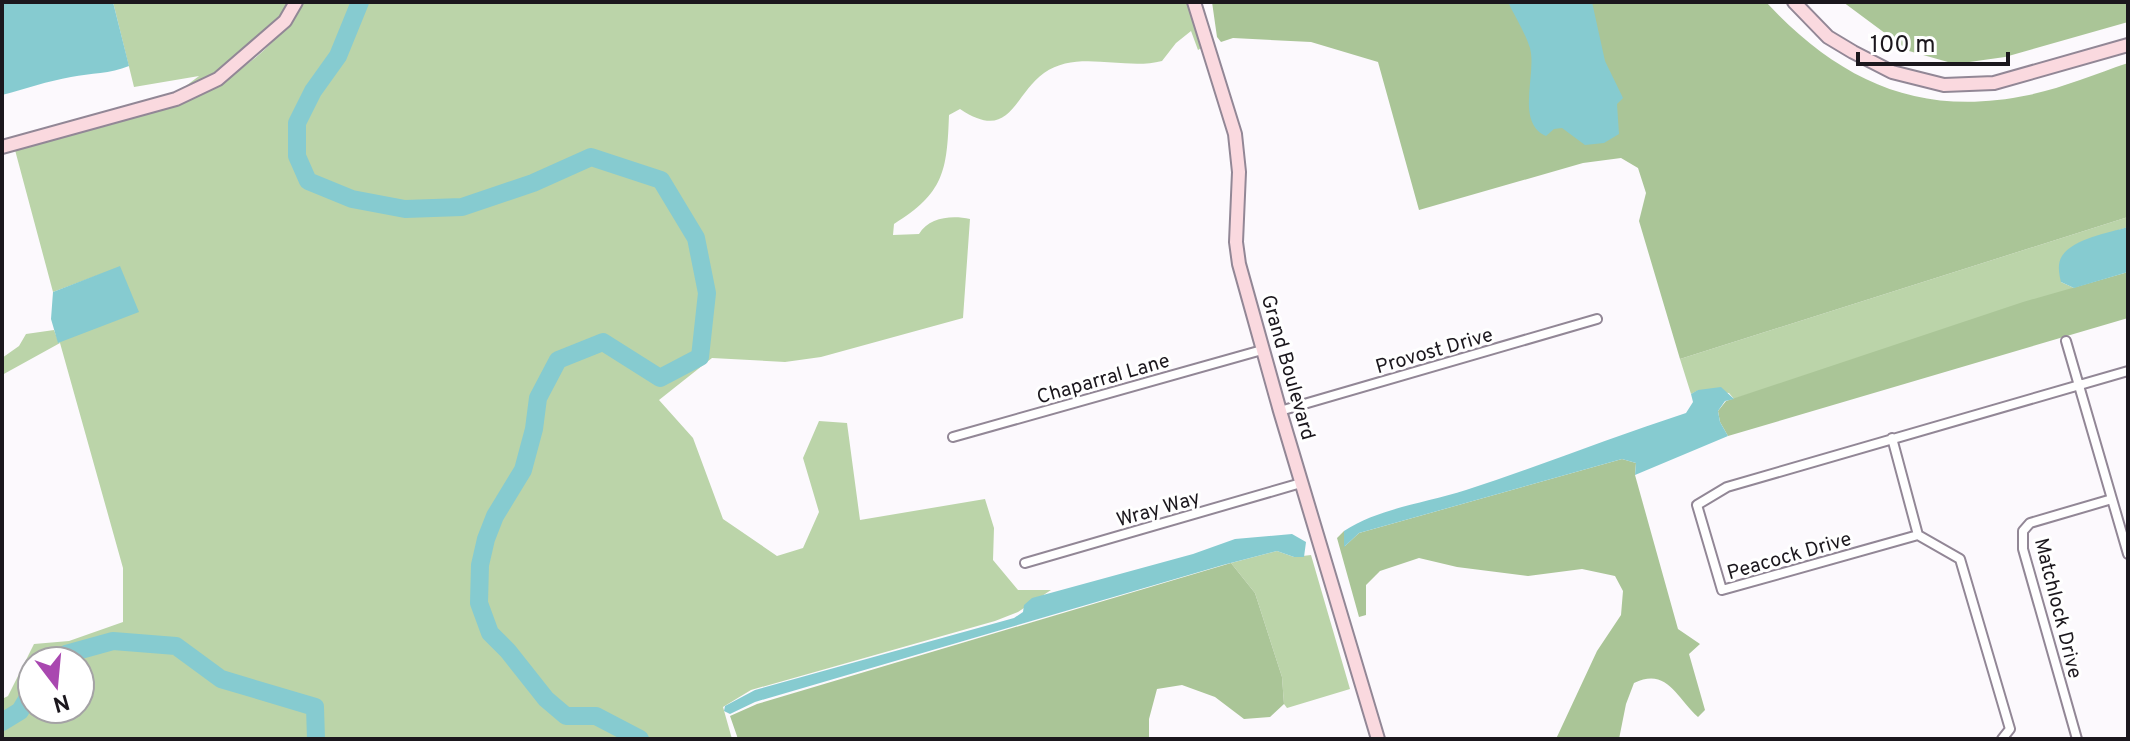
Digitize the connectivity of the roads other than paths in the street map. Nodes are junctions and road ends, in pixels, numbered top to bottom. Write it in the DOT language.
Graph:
graph roads {
  1 [pos="296,2"];
  2 [pos="1194,2"];
  3 [pos="1794,2"];
  4 [pos="2128,45"];
  5 [pos="2,147"];
  6 [pos="1597,319"];
  7 [pos="2066,341"];
  8 [pos="1262,350"];
  9 [pos="2128,371"];
  10 [pos="2079,384"];
  11 [pos="1280,411"];
  12 [pos="953,437"];
  13 [pos="1892,438"];
  14 [pos="1301,483"];
  15 [pos="2112,499"];
  16 [pos="1918,535"];
  17 [pos="2128,554"];
  18 [pos="1025,563"];
  19 [pos="1378,739"];
  20 [pos="2002,739"];
  21 [pos="2077,739"];
  1 -- 5 [label="street"];
  2 -- 8 [label="street, Grand Boulevard"];
  3 -- 4 [label="street"];
  6 -- 11 [label="street, Provost Drive"];
  7 -- 10 [label="street"];
  8 -- 11 [label="street, Grand Boulevard"];
  8 -- 12 [label="street, Chaparral Lane"];
  9 -- 10 [label="street, Peacock Drive"];
  10 -- 13 [label="street, Peacock Drive"];
  10 -- 15 [label="street"];
  11 -- 14 [label="street, Grand Boulevard"];
  13 -- 16 [label="street"];
  13 -- 16 [label="street, Peacock Drive"];
  14 -- 18 [label="street, Wray Way"];
  14 -- 19 [label="street, Grand Boulevard"];
  15 -- 17 [label="street"];
  15 -- 21 [label="street, Matchlock Drive"];
  16 -- 20 [label="street"];
}
